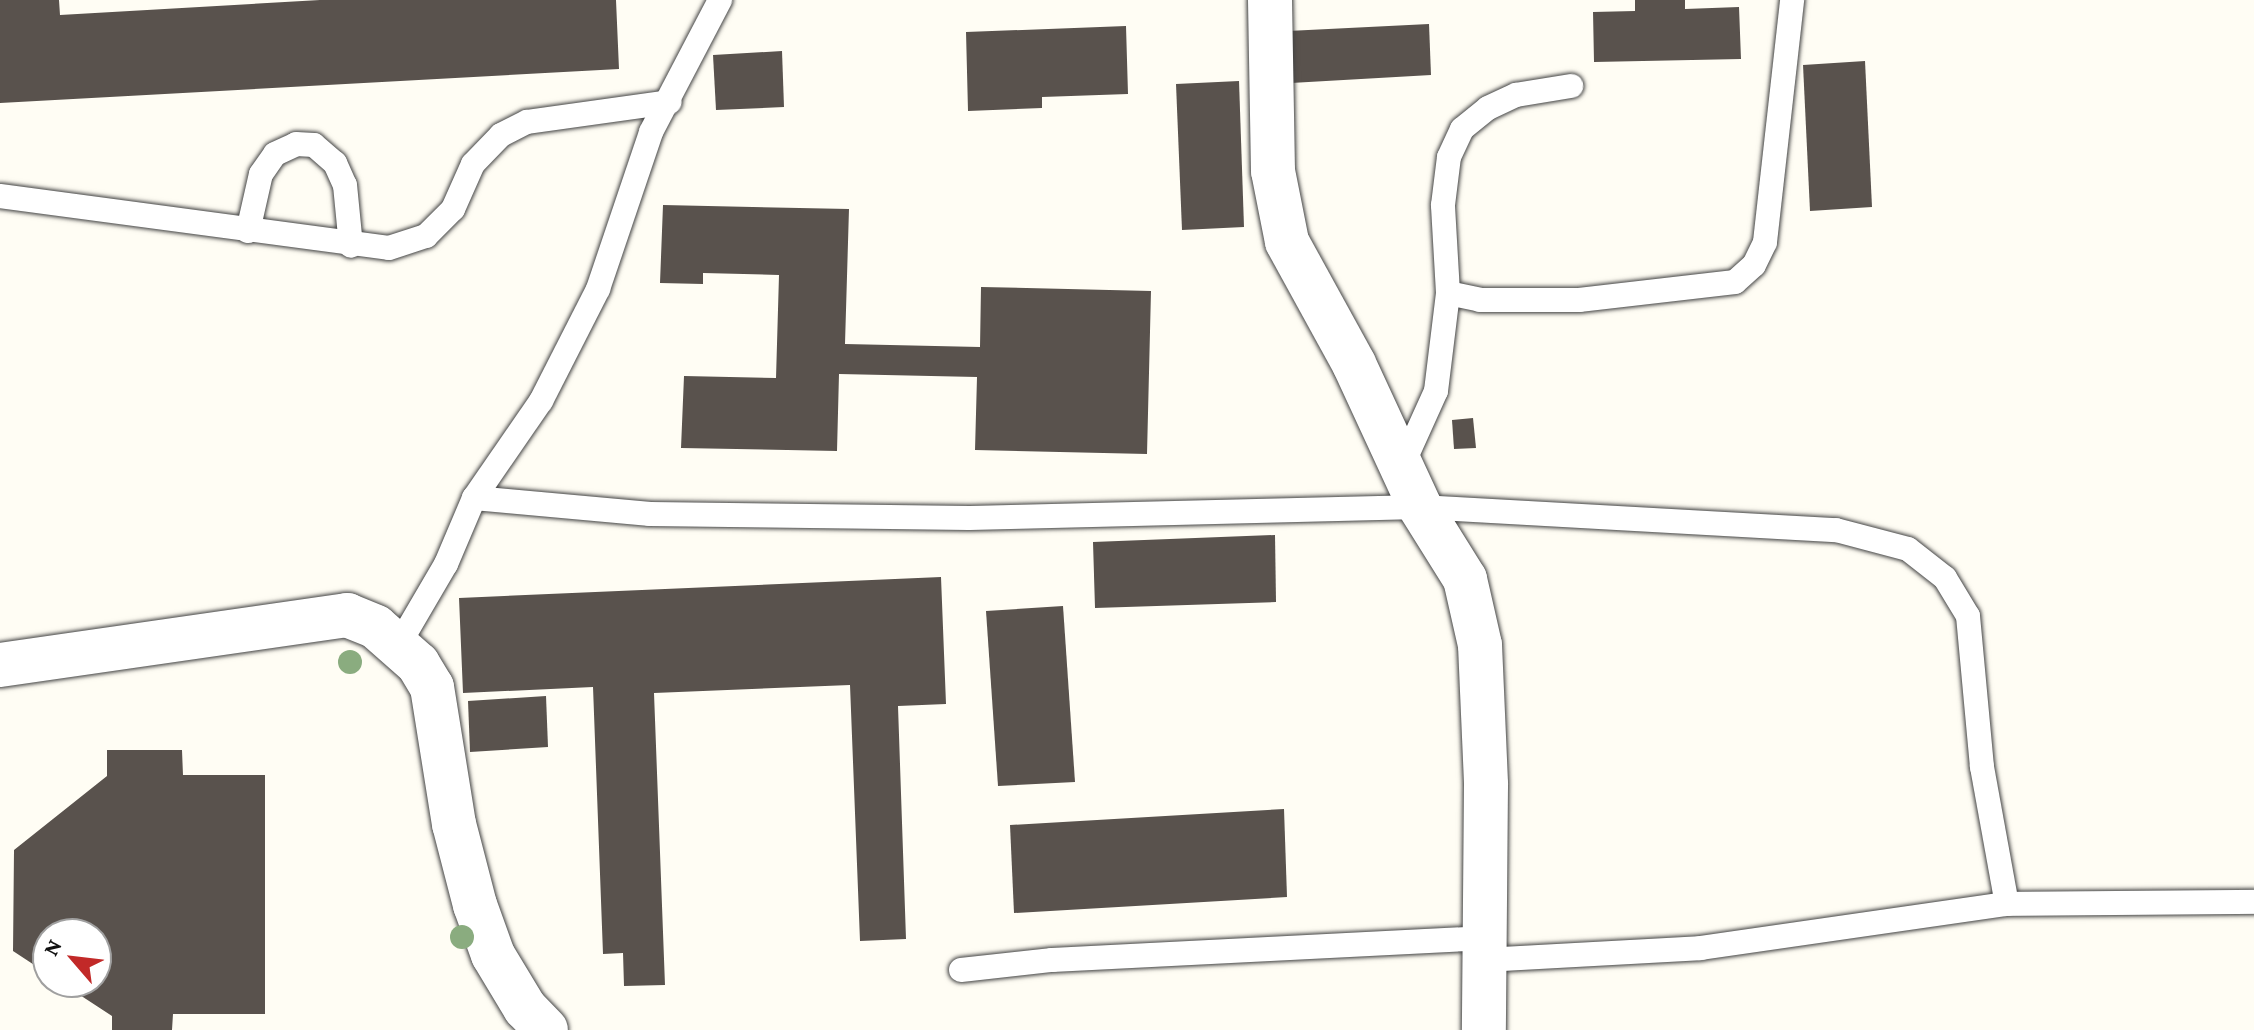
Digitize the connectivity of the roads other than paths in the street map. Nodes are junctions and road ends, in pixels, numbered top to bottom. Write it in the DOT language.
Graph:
graph roads {
  1 [pos="720,0"];
  2 [pos="1270,0"];
  3 [pos="1792,0"];
  4 [pos="1571,86"];
  5 [pos="670,102"];
  6 [pos="0,196"];
  7 [pos="248,231"];
  8 [pos="351,246"];
  9 [pos="1448,293"];
  10 [pos="1403,464"];
  11 [pos="474,498"];
  12 [pos="1420,507"];
  13 [pos="398,646"];
  14 [pos="0,665"];
  15 [pos="2254,902"];
  16 [pos="2007,904"];
  17 [pos="1482,949"];
  18 [pos="961,970"];
  19 [pos="546,1030"];
  20 [pos="1484,1030"];
  1 -- 5 [label="lane"];
  2 -- 10 [label="street"];
  3 -- 9 [label="lane"];
  4 -- 9 [label="lane"];
  5 -- 8 [label="lane"];
  5 -- 11 [label="lane"];
  6 -- 7 [label="lane"];
  7 -- 8 [label="lane"];
  7 -- 8 [label="lane"];
  9 -- 10 [label="lane"];
  10 -- 12 [label="street"];
  11 -- 12 [label="lane"];
  11 -- 13 [label="lane"];
  12 -- 16 [label="lane"];
  12 -- 17 [label="street"];
  13 -- 14 [label="street"];
  13 -- 19 [label="street"];
  15 -- 16 [label="lane"];
  16 -- 17 [label="lane"];
  17 -- 18 [label="lane"];
  17 -- 20 [label="street"];
}
